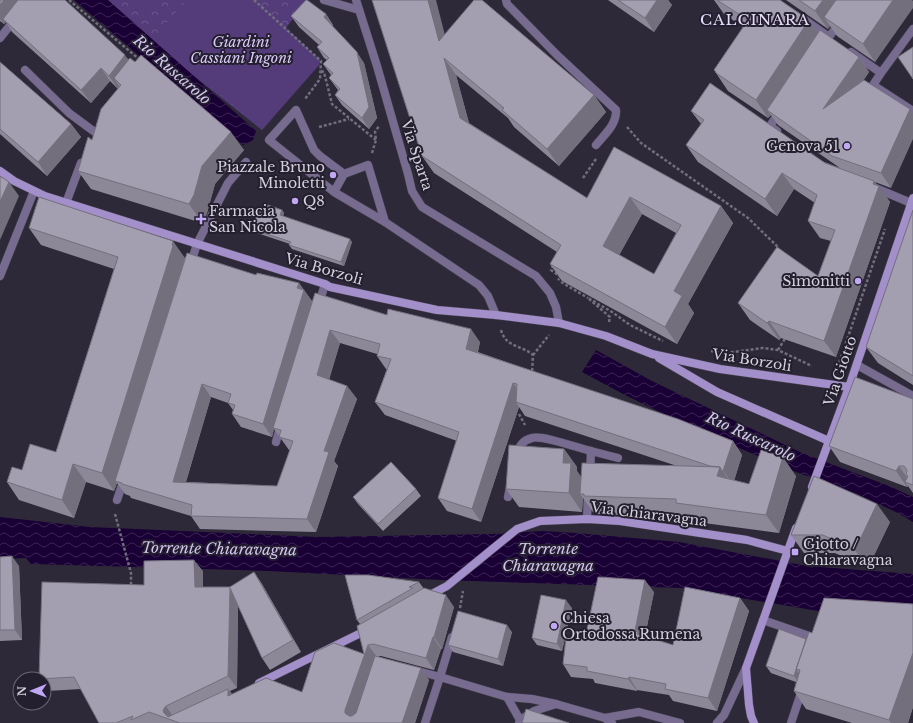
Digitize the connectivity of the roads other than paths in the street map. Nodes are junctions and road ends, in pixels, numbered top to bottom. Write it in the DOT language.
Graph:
graph roads {
  1 [pos="324,0"];
  2 [pos="356,0"];
  3 [pos="506,0"];
  4 [pos="359,10"];
  5 [pos="22,11"];
  6 [pos="846,12"];
  7 [pos="800,16"];
  8 [pos="913,29"];
  9 [pos="0,38"];
  10 [pos="833,42"];
  11 [pos="25,70"];
  12 [pos="881,73"];
  13 [pos="783,107"];
  14 [pos="913,111"];
  15 [pos="762,121"];
  16 [pos="770,126"];
  17 [pos="96,133"];
  18 [pos="783,135"];
  19 [pos="596,145"];
  20 [pos="85,153"];
  21 [pos="246,162"];
  22 [pos="0,171"];
  23 [pos="344,174"];
  24 [pos="862,183"];
  25 [pos="34,191"];
  26 [pos="334,192"];
  27 [pos="912,200"];
  28 [pos="66,203"];
  29 [pos="385,222"];
  30 [pos="197,244"];
  31 [pos="188,274"];
  32 [pos="0,276"];
  33 [pos="325,284"];
  34 [pos="316,314"];
  35 [pos="496,315"];
  36 [pos="559,323"];
  37 [pos="652,354"];
  38 [pos="857,365"];
  39 [pos="849,387"];
  40 [pos="913,396"];
  41 [pos="283,419"];
  42 [pos="829,441"];
  43 [pos="276,442"];
  44 [pos="591,451"];
  45 [pos="618,458"];
  46 [pos="515,462"];
  47 [pos="127,470"];
  48 [pos="512,476"];
  49 [pos="810,492"];
  50 [pos="508,497"];
  51 [pos="117,500"];
  52 [pos="800,518"];
  53 [pos="587,519"];
  54 [pos="787,553"];
  55 [pos="420,600"];
  56 [pos="763,620"];
  57 [pos="375,626"];
  58 [pos="454,629"];
  59 [pos="815,653"];
  60 [pos="402,667"];
  61 [pos="746,668"];
  62 [pos="440,677"];
  63 [pos="805,681"];
  64 [pos="249,688"];
  65 [pos="507,697"];
  66 [pos="556,704"];
  67 [pos="609,721"];
  68 [pos="426,722"];
  69 [pos="519,722"];
  70 [pos="680,723"];
  71 [pos="717,723"];
  72 [pos="754,723"];
  73 [pos="791,723"];
  1 -- 4 [label="street"];
  2 -- 4 [label="street, Via Sparta"];
  3 -- 19 [label="street"];
  4 -- 36 [label="street, Via Sparta"];
  5 -- 9 [label="street"];
  6 -- 10 [label="street"];
  7 -- 10 [label="street"];
  8 -- 12 [label="street"];
  10 -- 12 [label="street"];
  11 -- 17 [label="street"];
  12 -- 14 [label="street"];
  13 -- 16 [label="street"];
  15 -- 16 [label="street"];
  16 -- 18 [label="street"];
  20 -- 28 [label="street"];
  21 -- 30 [label="street"];
  22 -- 25 [label="main road, Via Borzoli"];
  23 -- 26 [label="street"];
  23 -- 26 [label="street"];
  23 -- 29 [label="street"];
  24 -- 27 [label="street"];
  25 -- 28 [label="main road, Via Borzoli"];
  25 -- 32 [label="street"];
  26 -- 29 [label="street"];
  27 -- 38 [label="main road, Via Giotto"];
  28 -- 30 [label="main road, Via Borzoli"];
  29 -- 35 [label="street"];
  30 -- 31 [label="street"];
  30 -- 33 [label="main road, Via Borzoli"];
  33 -- 34 [label="street"];
  33 -- 35 [label="main road, Via Borzoli"];
  35 -- 36 [label="main road, Via Borzoli"];
  36 -- 37 [label="main road, Via Borzoli"];
  37 -- 39 [label="main road, Via Borzoli"];
  37 -- 42 [label="main road, Via Borzoli"];
  38 -- 39 [label="main road, Via Giotto"];
  38 -- 40 [label="street"];
  39 -- 42 [label="main road, Via Giotto"];
  41 -- 43 [label="street"];
  42 -- 49 [label="main road, Via Giotto"];
  44 -- 45 [label="street"];
  44 -- 46 [label="street"];
  44 -- 53 [label="street"];
  47 -- 51 [label="street"];
  48 -- 50 [label="street"];
  52 -- 54 [label="main road"];
  53 -- 54 [label="main road, Via Chiaravagna"];
  53 -- 55 [label="main road, Via Chiaravagna"];
  54 -- 56 [label="main road"];
  56 -- 59 [label="street"];
  56 -- 61 [label="main road"];
  57 -- 64 [label="main road"];
  58 -- 62 [label="street"];
  60 -- 62 [label="street"];
  61 -- 71 [label="street"];
  61 -- 72 [label="main road"];
  62 -- 65 [label="street"];
  62 -- 68 [label="street"];
  63 -- 73 [label="street"];
  65 -- 66 [label="street"];
  65 -- 69 [label="street"];
  66 -- 67 [label="street"];
  66 -- 69 [label="street"];
  67 -- 70 [label="street"];
}
